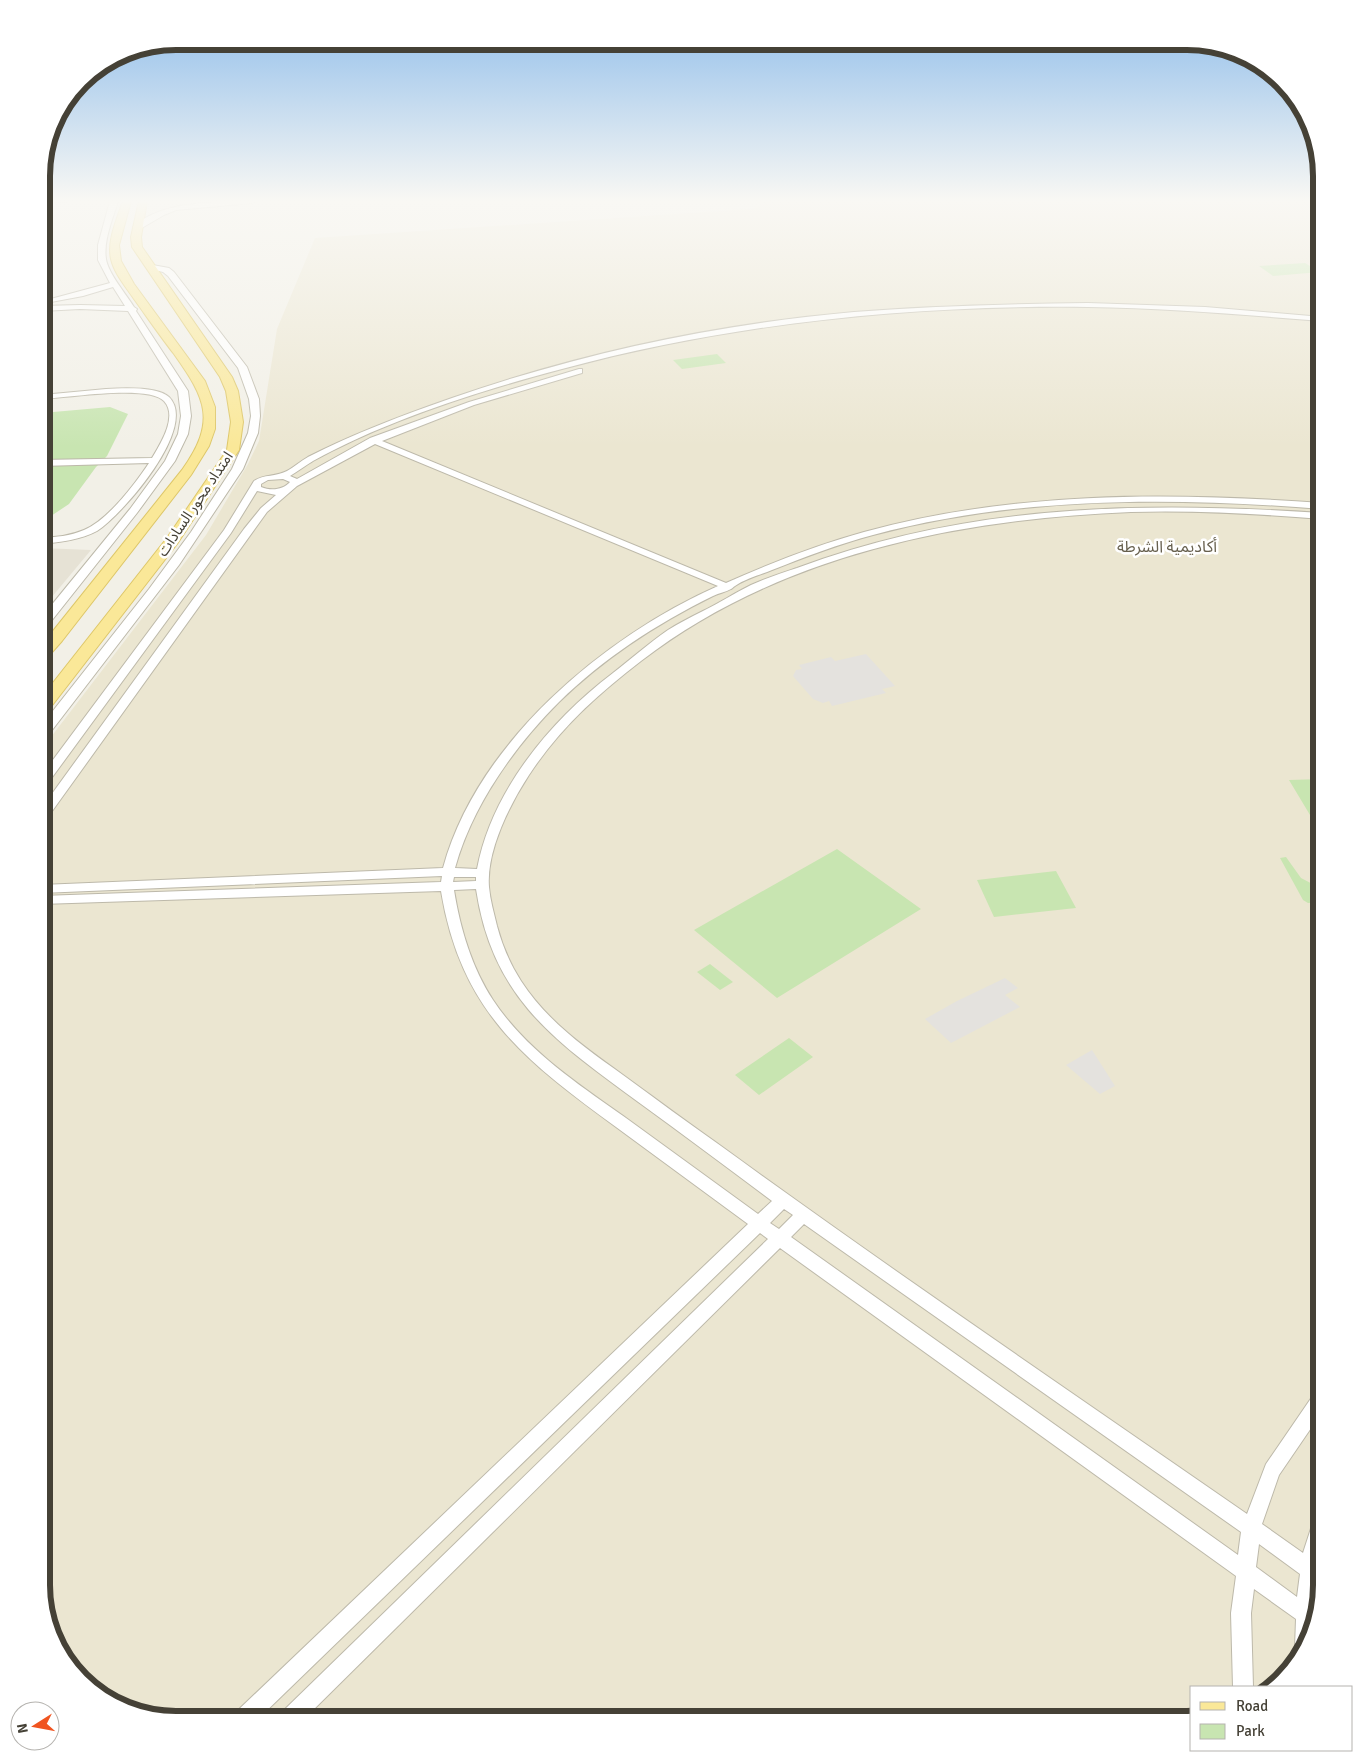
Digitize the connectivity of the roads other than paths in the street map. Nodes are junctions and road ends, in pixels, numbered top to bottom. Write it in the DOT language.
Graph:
graph roads {
  1 [pos="92,283"];
  2 [pos="130,283"];
  3 [pos="158,283"];
  4 [pos="178,283"];
  5 [pos="115,284"];
  6 [pos="82,292"];
  7 [pos="50,301"];
  8 [pos="50,303"];
  9 [pos="89,305"];
  10 [pos="130,306"];
  11 [pos="173,318"];
  12 [pos="1282,318"];
  13 [pos="1313,319"];
  14 [pos="779,323"];
  15 [pos="1313,323"];
  16 [pos="786,330"];
  17 [pos="695,336"];
  18 [pos="704,343"];
  19 [pos="624,359"];
  20 [pos="615,362"];
  21 [pos="50,396"];
  22 [pos="357,437"];
  23 [pos="372,442"];
  24 [pos="155,460"];
  25 [pos="50,463"];
  26 [pos="284,476"];
  27 [pos="256,485"];
  28 [pos="290,487"];
  29 [pos="1313,506"];
  30 [pos="1313,515"];
  31 [pos="892,528"];
  32 [pos="906,537"];
  33 [pos="114,539"];
  34 [pos="50,540"];
  35 [pos="135,540"];
  36 [pos="729,591"];
  37 [pos="50,616"];
  38 [pos="50,646"];
  39 [pos="50,699"];
  40 [pos="50,724"];
  41 [pos="50,773"];
  42 [pos="50,805"];
  43 [pos="447,879"];
  44 [pos="482,879"];
  45 [pos="50,888"];
  46 [pos="50,900"];
  47 [pos="783,1200"];
  48 [pos="804,1214"];
  49 [pos="759,1223"];
  50 [pos="779,1237"];
  51 [pos="1313,1410"];
  52 [pos="1251,1528"];
  53 [pos="1313,1558"];
  54 [pos="1311,1570"];
  55 [pos="1246,1572"];
  56 [pos="1305,1614"];
  57 [pos="1305,1628"];
  58 [pos="1243,1686"];
  59 [pos="251,1711"];
  60 [pos="297,1711"];
  1 -- 6 [label="street"];
  2 -- 11 [label="main road, امتداد محور السادات"];
  3 -- 11 [label="main road, امتداد محور السادات"];
  4 -- 40 [label="street"];
  5 -- 6 [label="street"];
  5 -- 10 [label="street"];
  6 -- 7 [label="street"];
  6 -- 9 [label="street"];
  8 -- 9 [label="street"];
  9 -- 10 [label="street"];
  10 -- 33 [label="street"];
  11 -- 35 [label="main road, امتداد محور السادات"];
  11 -- 39 [label="main road, امتداد محور السادات"];
  12 -- 13 [label="street"];
  12 -- 14 [label="street"];
  12 -- 15 [label="street"];
  12 -- 16 [label="street"];
  14 -- 16 [label="street"];
  14 -- 17 [label="street"];
  16 -- 18 [label="street"];
  17 -- 18 [label="street"];
  17 -- 22 [label="street"];
  18 -- 19 [label="street"];
  20 -- 23 [label="street"];
  21 -- 24 [label="street"];
  22 -- 23 [label="street"];
  22 -- 26 [label="street"];
  23 -- 28 [label="street"];
  23 -- 36 [label="street"];
  24 -- 25 [label="street"];
  24 -- 34 [label="street"];
  26 -- 27 [label="street"];
  26 -- 28 [label="street"];
  27 -- 28 [label="street"];
  27 -- 41 [label="street"];
  28 -- 42 [label="street"];
  29 -- 31 [label="street"];
  30 -- 32 [label="street"];
  31 -- 32 [label="street"];
  31 -- 36 [label="street"];
  32 -- 36 [label="street"];
  33 -- 35 [label="main road"];
  33 -- 37 [label="street"];
  35 -- 38 [label="main road, امتداد محور السادات"];
  36 -- 43 [label="street"];
  36 -- 44 [label="street"];
  43 -- 44 [label="street"];
  43 -- 45 [label="street"];
  43 -- 46 [label="street"];
  43 -- 49 [label="street"];
  44 -- 47 [label="street"];
  47 -- 48 [label="street"];
  47 -- 49 [label="street"];
  48 -- 50 [label="street"];
  48 -- 52 [label="street"];
  49 -- 50 [label="street"];
  49 -- 59 [label="street"];
  50 -- 55 [label="street"];
  50 -- 60 [label="street"];
  51 -- 52 [label="street"];
  52 -- 54 [label="street"];
  52 -- 55 [label="street"];
  53 -- 54 [label="street"];
  54 -- 56 [label="street"];
  55 -- 56 [label="street"];
  55 -- 58 [label="street"];
  56 -- 57 [label="street"];
}
